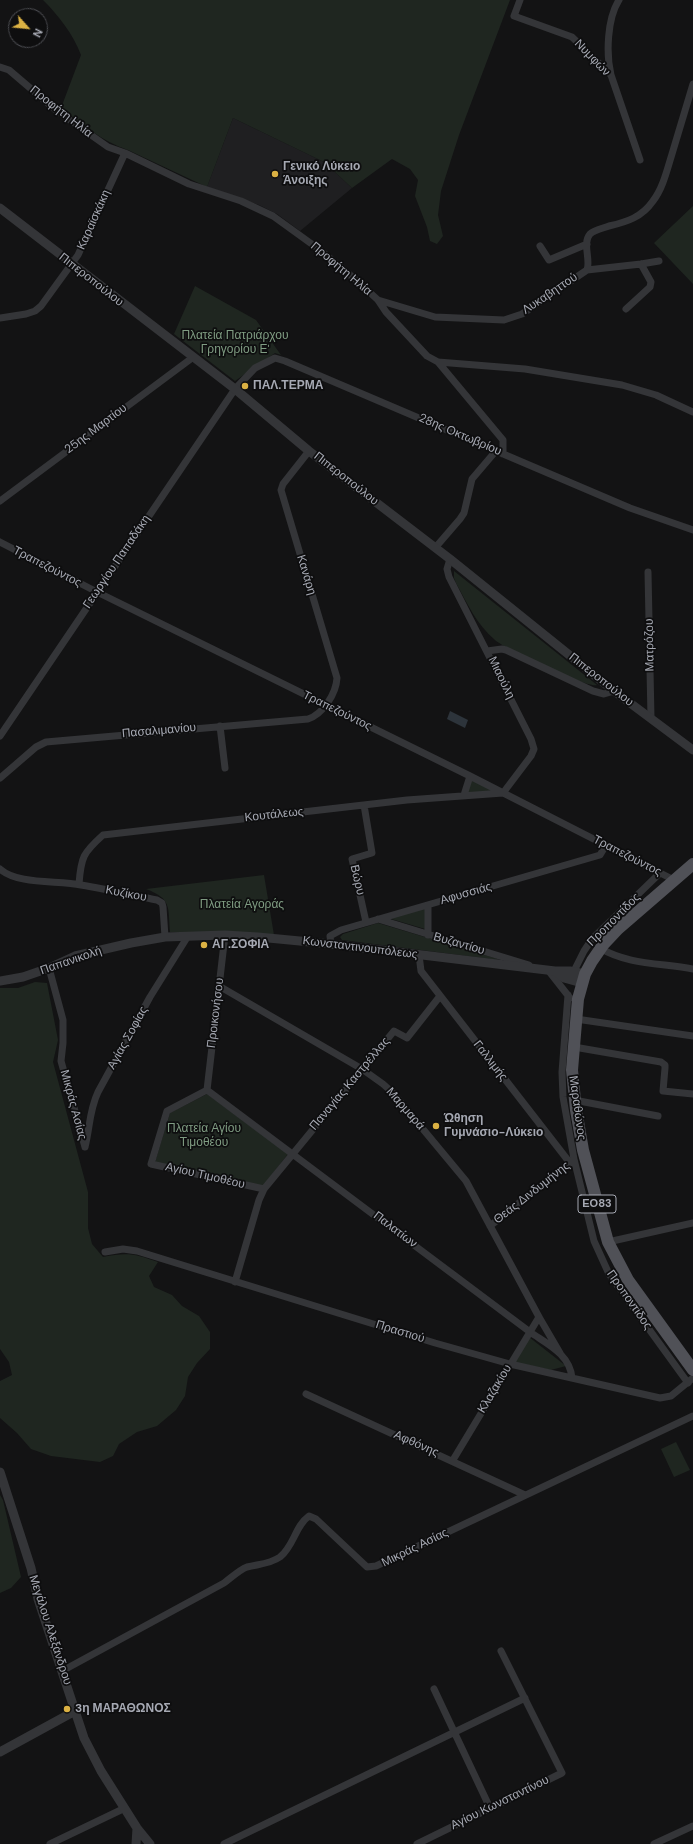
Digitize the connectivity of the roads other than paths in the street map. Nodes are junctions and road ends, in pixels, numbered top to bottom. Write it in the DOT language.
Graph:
graph roads {
  1 [pos="520,0"];
  2 [pos="619,0"];
  3 [pos="2,68"];
  4 [pos="611,75"];
  5 [pos="693,84"];
  6 [pos="692,92"];
  7 [pos="125,153"];
  8 [pos="640,160"];
  9 [pos="0,208"];
  10 [pos="587,244"];
  11 [pos="540,246"];
  12 [pos="659,261"];
  13 [pos="641,264"];
  14 [pos="72,265"];
  15 [pos="587,270"];
  16 [pos="378,300"];
  17 [pos="626,309"];
  18 [pos="0,318"];
  19 [pos="192,358"];
  20 [pos="438,362"];
  21 [pos="234,389"];
  22 [pos="693,412"];
  23 [pos="309,451"];
  24 [pos="495,452"];
  25 [pos="504,454"];
  26 [pos="0,501"];
  27 [pos="693,530"];
  28 [pos="0,542"];
  29 [pos="436,548"];
  30 [pos="450,559"];
  31 [pos="648,572"];
  32 [pos="97,592"];
  33 [pos="487,651"];
  34 [pos="614,691"];
  35 [pos="326,705"];
  36 [pos="651,718"];
  37 [pos="220,726"];
  38 [pos="0,736"];
  39 [pos="693,750"];
  40 [pos="225,768"];
  41 [pos="470,776"];
  42 [pos="0,778"];
  43 [pos="503,793"];
  44 [pos="464,795"];
  45 [pos="364,805"];
  46 [pos="606,845"];
  47 [pos="693,864"];
  48 [pos="0,870"];
  49 [pos="660,873"];
  50 [pos="674,880"];
  51 [pos="79,884"];
  52 [pos="428,905"];
  53 [pos="378,919"];
  54 [pos="366,922"];
  55 [pos="428,934"];
  56 [pos="188,936"];
  57 [pos="225,936"];
  58 [pos="165,937"];
  59 [pos="330,944"];
  60 [pos="600,948"];
  61 [pos="420,955"];
  62 [pos="49,968"];
  63 [pos="693,969"];
  64 [pos="548,970"];
  65 [pos="581,976"];
  66 [pos="0,981"];
  67 [pos="219,986"];
  68 [pos="568,995"];
  69 [pos="440,996"];
  70 [pos="576,1016"];
  71 [pos="693,1036"];
  72 [pos="574,1047"];
  73 [pos="362,1069"];
  74 [pos="207,1090"];
  75 [pos="693,1094"];
  76 [pos="574,1100"];
  77 [pos="658,1116"];
  78 [pos="85,1147"];
  79 [pos="292,1153"];
  80 [pos="572,1161"];
  81 [pos="264,1189"];
  82 [pos="693,1223"];
  83 [pos="490,1226"];
  84 [pos="608,1242"];
  85 [pos="105,1252"];
  86 [pos="235,1282"];
  87 [pos="539,1317"];
  88 [pos="530,1332"];
  89 [pos="560,1352"];
  90 [pos="510,1364"];
  91 [pos="693,1370"];
  92 [pos="572,1378"];
  93 [pos="690,1380"];
  94 [pos="306,1394"];
  95 [pos="693,1416"];
  96 [pos="453,1460"];
  97 [pos="0,1472"];
  98 [pos="507,1487"];
  99 [pos="526,1495"];
  100 [pos="509,1502"];
  101 [pos="501,1651"];
  102 [pos="62,1671"];
  103 [pos="434,1689"];
  104 [pos="525,1698"];
  105 [pos="75,1711"];
  106 [pos="454,1732"];
  107 [pos="0,1752"];
  108 [pos="125,1808"];
  109 [pos="490,1808"];
  110 [pos="693,1826"];
  111 [pos="137,1828"];
  112 [pos="50,1844"];
  113 [pos="136,1844"];
  114 [pos="150,1844"];
  115 [pos="224,1844"];
  116 [pos="417,1844"];
  117 [pos="654,1844"];
  1 -- 4 [label="street, Νυμφών"];
  2 -- 4 [label="street"];
  3 -- 7 [label="street, Προφήτη Ηλία"];
  4 -- 8 [label="street, Νυμφών"];
  5 -- 6 [label="street"];
  6 -- 10 [label="street"];
  7 -- 14 [label="street, Καραϊσκάκη"];
  7 -- 16 [label="street, Προφήτη Ηλία"];
  9 -- 14 [label="street, Πιπεροπούλου"];
  10 -- 11 [label="street"];
  10 -- 15 [label="street, Λυκαβηττού"];
  12 -- 13 [label="street"];
  13 -- 15 [label="street"];
  13 -- 17 [label="street"];
  14 -- 18 [label="street, Καραϊσκάκη"];
  14 -- 19 [label="street, Πιπεροπούλου"];
  15 -- 16 [label="street, Λυκαβηττού"];
  16 -- 20 [label="street, Προφήτη Ηλία"];
  19 -- 21 [label="street, Πιπεροπούλου"];
  19 -- 26 [label="street, 25ης Μαρτίου"];
  20 -- 22 [label="street"];
  20 -- 25 [label="street, Προφήτη Ηλία"];
  21 -- 23 [label="street, Πιπεροπούλου"];
  21 -- 24 [label="street, 28ης Οκτωβρίου"];
  21 -- 32 [label="street, Γεωργίου Παπαδάκη"];
  23 -- 29 [label="street, Πιπεροπούλου"];
  23 -- 35 [label="street, Κανάρη"];
  24 -- 25 [label="street, 28ης Οκτωβρίου"];
  24 -- 29 [label="street"];
  25 -- 27 [label="street, 28ης Οκτωβρίου"];
  28 -- 32 [label="street, Τραπεζούντος"];
  29 -- 30 [label="street, Πιπεροπούλου"];
  30 -- 33 [label="street, Μιαούλη"];
  30 -- 34 [label="street, Πιπεροπούλου"];
  31 -- 36 [label="street, Ματρόζου"];
  32 -- 35 [label="street, Τραπεζούντος"];
  32 -- 38 [label="street, Γεωργίου Παπαδάκη"];
  33 -- 34 [label="street"];
  33 -- 43 [label="street, Μιαούλη"];
  34 -- 36 [label="street, Πιπεροπούλου"];
  35 -- 37 [label="street, Πασαλιμανίου"];
  35 -- 41 [label="street, Τραπεζούντος"];
  36 -- 39 [label="street, Πιπεροπούλου"];
  37 -- 40 [label="street"];
  37 -- 42 [label="street, Πασαλιμανίου"];
  41 -- 43 [label="street, Τραπεζούντος"];
  41 -- 44 [label="street"];
  43 -- 44 [label="street, Κουτάλεως"];
  43 -- 46 [label="street, Τραπεζούντος"];
  44 -- 45 [label="street, Κουτάλεως"];
  45 -- 51 [label="street, Κουτάλεως"];
  45 -- 54 [label="street, Βώρυ"];
  46 -- 49 [label="street, Τραπεζούντος"];
  46 -- 52 [label="street, Αφυσσιάς"];
  47 -- 50 [label="main road, Μαραθώνος / ΕΟ83"];
  48 -- 51 [label="street"];
  49 -- 50 [label="street, Τραπεζούντος"];
  49 -- 65 [label="street, Προποντίδος"];
  50 -- 60 [label="main road, Μαραθώνος / ΕΟ83"];
  51 -- 58 [label="street, Κυζίκου"];
  52 -- 53 [label="street, Αφυσσιάς"];
  52 -- 55 [label="street"];
  53 -- 54 [label="street, Αφυσσιάς"];
  53 -- 55 [label="street, Βυζαντίου"];
  54 -- 59 [label="street, Αφυσσιάς"];
  55 -- 64 [label="street, Βυζαντίου"];
  56 -- 57 [label="street, Κωνσταντινουπόλεως"];
  56 -- 58 [label="street, Κωνσταντινουπόλεως"];
  56 -- 78 [label="street, Αγίας Σοφίας"];
  57 -- 59 [label="street, Κωνσταντινουπόλεως"];
  57 -- 67 [label="street, Προικονήσου"];
  58 -- 62 [label="street, Παπανικολή"];
  59 -- 61 [label="street, Κωνσταντινουπόλεως"];
  60 -- 63 [label="street"];
  60 -- 65 [label="main road, Μαραθώνος / ΕΟ83"];
  61 -- 64 [label="street, Κωνσταντινουπόλεως"];
  61 -- 69 [label="street, Γαλλιμής"];
  62 -- 66 [label="street, Παπανικολή"];
  62 -- 78 [label="street, Μικράς Ασίας"];
  64 -- 65 [label="street, Κωνσταντινουπόλεως"];
  64 -- 65 [label="street, Κωνσταντινουπόλεως"];
  64 -- 68 [label="street"];
  65 -- 70 [label="main road, Μαραθώνος / ΕΟ83"];
  67 -- 73 [label="street, Μαρμαρά"];
  67 -- 74 [label="street, Προικονήσου"];
  68 -- 70 [label="street"];
  68 -- 80 [label="street, Προποντίδος"];
  69 -- 73 [label="street, Παναγίας Καστρέλλας"];
  69 -- 80 [label="street, Γαλλιμής"];
  70 -- 71 [label="street"];
  70 -- 72 [label="main road, Μαραθώνος / ΕΟ83"];
  72 -- 75 [label="street"];
  72 -- 76 [label="main road, Μαραθώνος / ΕΟ83"];
  73 -- 79 [label="street, Παναγίας Καστρέλλας"];
  73 -- 83 [label="street, Μαρμαρά"];
  74 -- 79 [label="street, Παλατίων"];
  74 -- 81 [label="street, Αγίου Τιμοθέου"];
  76 -- 77 [label="street"];
  76 -- 84 [label="main road, Μαραθώνος / ΕΟ83"];
  79 -- 81 [label="street, Παναγίας Καστρέλλας"];
  79 -- 88 [label="street, Παλατίων"];
  80 -- 83 [label="street, Θεάς Δινδυμήνης"];
  80 -- 93 [label="street, Προποντίδος"];
  81 -- 86 [label="street, Παναγίας Καστρέλλας"];
  82 -- 84 [label="street"];
  83 -- 87 [label="street, Μαρμαρά"];
  84 -- 91 [label="main road, Μαραθώνος / ΕΟ83"];
  85 -- 86 [label="street, Πραστιού"];
  86 -- 90 [label="street, Πραστιού"];
  87 -- 88 [label="street, Κλαζακίου"];
  87 -- 89 [label="street, Μαρμαρά"];
  88 -- 89 [label="street, Παλατίων"];
  88 -- 90 [label="street, Κλαζακίου"];
  89 -- 92 [label="street, Παλατίων"];
  90 -- 92 [label="street, Πραστιού"];
  90 -- 96 [label="street, Κλαζακίου"];
  92 -- 93 [label="street, Πραστιού"];
  94 -- 96 [label="street, Αφθόνης"];
  95 -- 99 [label="street, Μικράς Ασίας"];
  96 -- 98 [label="street, Αφθόνης"];
  97 -- 102 [label="street, Μεγάλου Αλεξάνδρου"];
  98 -- 99 [label="street, Αφθόνης"];
  98 -- 100 [label="street"];
  99 -- 100 [label="street, Μικράς Ασίας"];
  100 -- 102 [label="street, Μικράς Ασίας"];
  101 -- 104 [label="street"];
  102 -- 105 [label="street, Μεγάλου Αλεξάνδρου"];
  103 -- 106 [label="street"];
  104 -- 106 [label="street"];
  104 -- 109 [label="street, Αγίου Κωνσταντίνου"];
  105 -- 107 [label="street"];
  105 -- 108 [label="street, Μεγάλου Αλεξάνδρου"];
  106 -- 109 [label="street"];
  106 -- 115 [label="street"];
  108 -- 111 [label="street, Μεγάλου Αλεξάνδρου"];
  108 -- 112 [label="street"];
  109 -- 116 [label="street, Αγίου Κωνσταντίνου"];
  110 -- 117 [label="street"];
  111 -- 113 [label="street"];
  111 -- 114 [label="street, Μεγάλου Αλεξάνδρου"];
}
